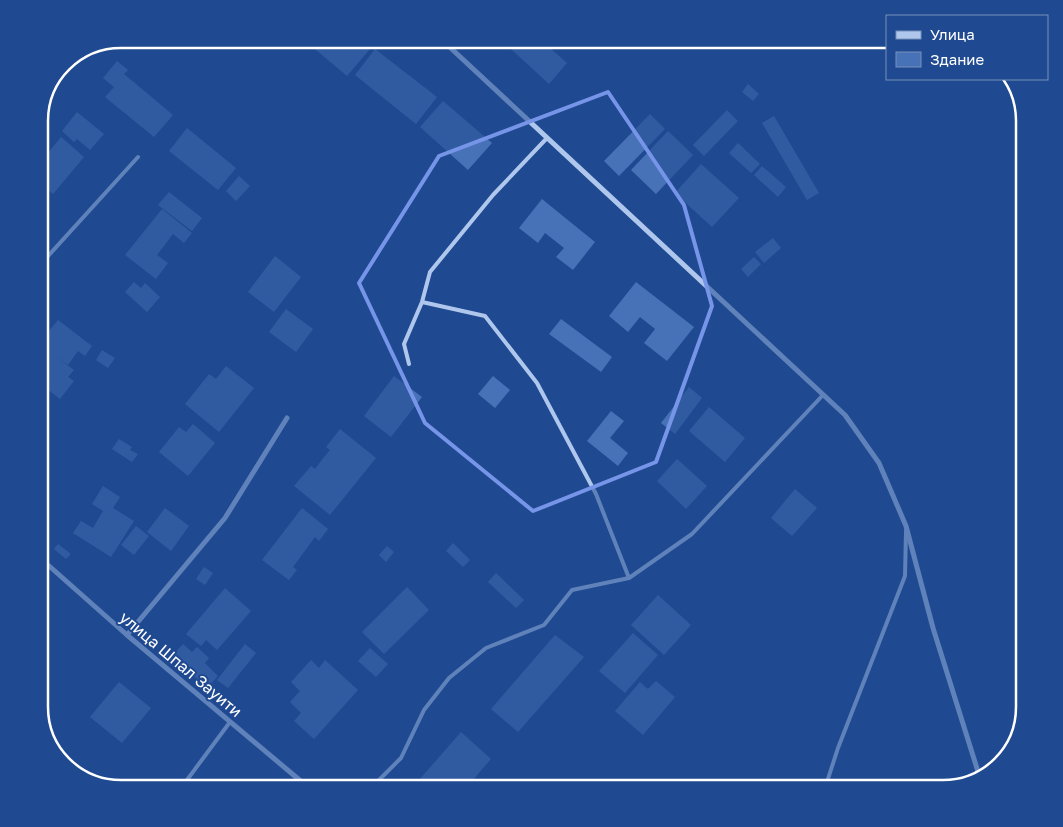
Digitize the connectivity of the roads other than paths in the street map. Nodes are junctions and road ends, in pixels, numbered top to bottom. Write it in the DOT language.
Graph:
graph roads {
  1 [pos="451,48"];
  2 [pos="547,138"];
  3 [pos="138,157"];
  4 [pos="48,256"];
  5 [pos="422,302"];
  6 [pos="409,364"];
  7 [pos="824,395"];
  8 [pos="287,418"];
  9 [pos="906,526"];
  10 [pos="48,565"];
  11 [pos="630,578"];
  12 [pos="127,635"];
  13 [pos="230,722"];
  14 [pos="978,770"];
  15 [pos="188,779"];
  16 [pos="298,779"];
  17 [pos="380,779"];
  18 [pos="828,779"];
  1 -- 2 [label="street"];
  2 -- 5 [label="lane"];
  2 -- 7 [label="street"];
  3 -- 4 [label="lane"];
  5 -- 6 [label="lane"];
  5 -- 11 [label="lane"];
  7 -- 9 [label="street"];
  7 -- 11 [label="lane"];
  8 -- 12 [label="street"];
  9 -- 14 [label="street"];
  9 -- 18 [label="lane"];
  10 -- 12 [label="street, улица Шпал Зауити"];
  11 -- 17 [label="lane"];
  12 -- 13 [label="street, улица Шпал Зауити"];
  13 -- 15 [label="lane"];
  13 -- 16 [label="street, улица Шпал Зауити"];
}
